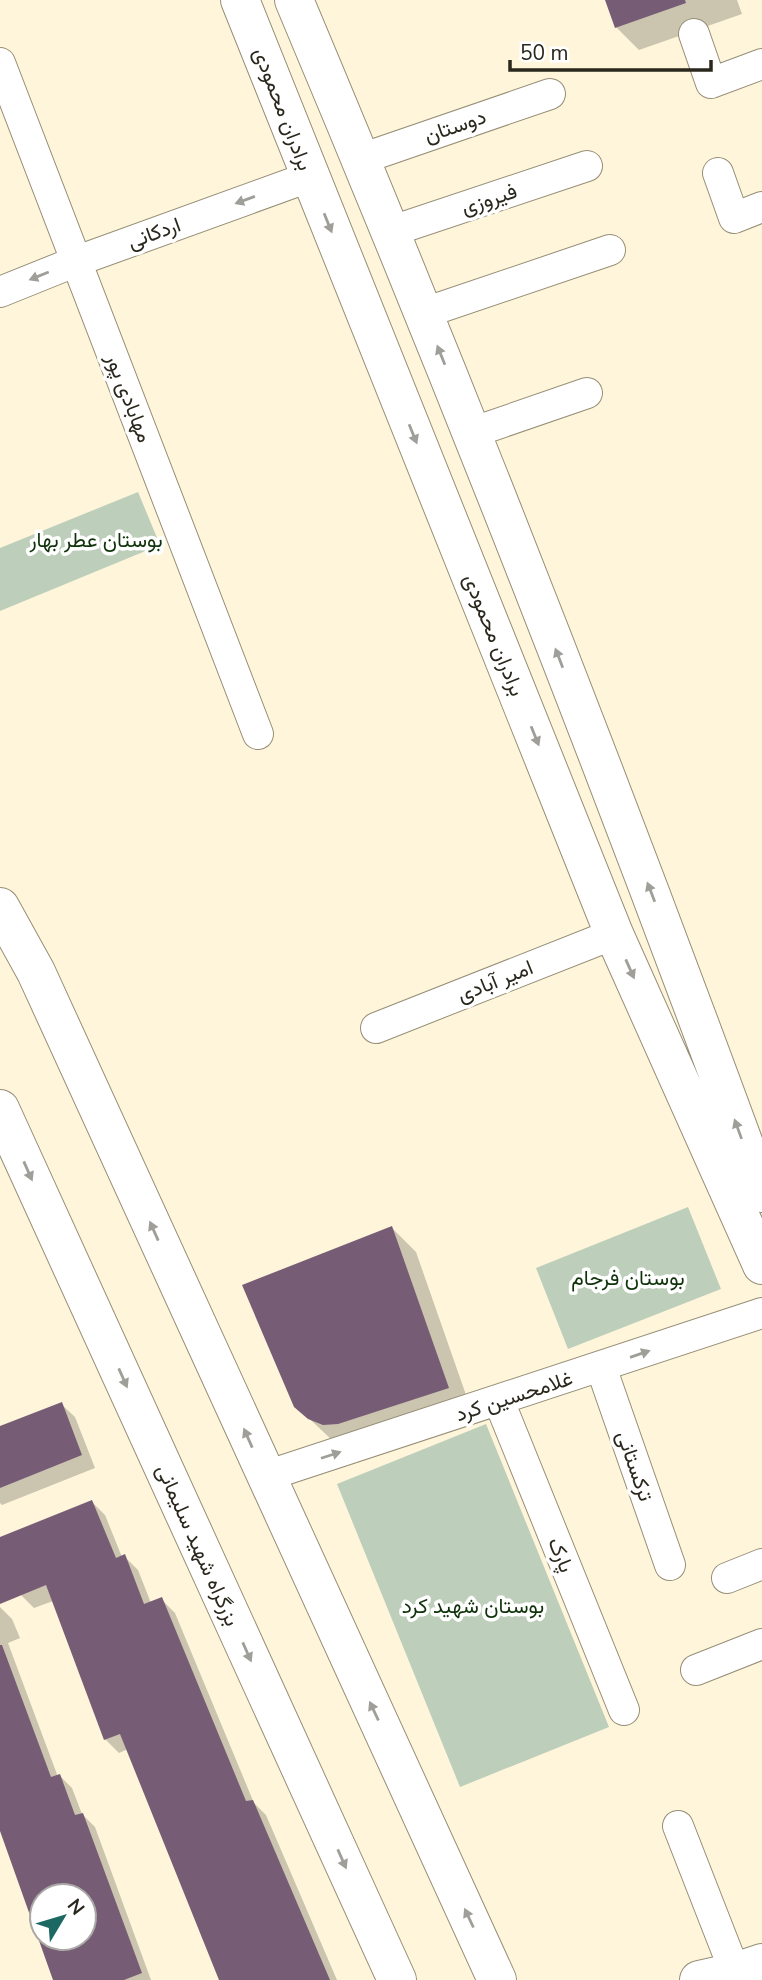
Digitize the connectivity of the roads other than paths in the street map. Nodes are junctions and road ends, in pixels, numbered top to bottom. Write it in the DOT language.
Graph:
graph roads {
  1 [pos="240,0"];
  2 [pos="294,0"];
  3 [pos="694,34"];
  4 [pos="0,63"];
  5 [pos="762,64"];
  6 [pos="550,94"];
  7 [pos="361,159"];
  8 [pos="587,166"];
  9 [pos="718,173"];
  10 [pos="309,177"];
  11 [pos="762,207"];
  12 [pos="391,231"];
  13 [pos="610,250"];
  14 [pos="77,261"];
  15 [pos="0,292"];
  16 [pos="424,313"];
  17 [pos="587,393"];
  18 [pos="471,433"];
  19 [pos="258,734"];
  20 [pos="0,891"];
  21 [pos="0,907"];
  22 [pos="614,934"];
  23 [pos="36,972"];
  24 [pos="376,1028"];
  25 [pos="0,1109"];
  26 [pos="762,1193"];
  27 [pos="762,1265"];
  28 [pos="762,1313"];
  29 [pos="601,1367"];
  30 [pos="499,1401"];
  31 [pos="266,1476"];
  32 [pos="762,1564"];
  33 [pos="670,1565"];
  34 [pos="727,1578"];
  35 [pos="762,1644"];
  36 [pos="696,1670"];
  37 [pos="624,1710"];
  38 [pos="678,1826"];
  39 [pos="379,1941"];
  40 [pos="749,1967"];
  41 [pos="500,1978"];
  42 [pos="384,1980"];
  43 [pos="397,1980"];
  44 [pos="699,1980"];
  1 -- 10 [label="main road, برادران محمودی"];
  2 -- 7 [label="main road"];
  3 -- 5 [label="street"];
  4 -- 14 [label="street, مهابادی پور"];
  6 -- 7 [label="street, دوستان"];
  7 -- 10 [label="main road"];
  7 -- 12 [label="main road"];
  8 -- 12 [label="street, فیروزی"];
  9 -- 11 [label="street"];
  10 -- 14 [label="street, اردکانی, one-way"];
  10 -- 22 [label="main road, برادران محمودی, one-way"];
  12 -- 16 [label="main road"];
  13 -- 16 [label="street"];
  14 -- 15 [label="street, اردکانی, one-way"];
  14 -- 19 [label="street, مهابادی پور"];
  18 -- 16 [label="main road, one-way"];
  17 -- 18 [label="street"];
  26 -- 18 [label="main road, one-way"];
  20 -- 23 [label="main road"];
  21 -- 23 [label="main road"];
  22 -- 24 [label="street, امیر آبادی"];
  22 -- 27 [label="main road, برادران محمودی, one-way"];
  31 -- 23 [label="main road, one-way"];
  25 -- 39 [label="main road, بزرگراه شهید سلیمانی, one-way"];
  29 -- 28 [label="street, غلامحسین کرد, one-way"];
  29 -- 30 [label="street, غلامحسین کرد"];
  29 -- 33 [label="street, ترکستانی"];
  31 -- 30 [label="street, غلامحسین کرد, one-way"];
  30 -- 37 [label="street, پارک"];
  41 -- 31 [label="main road, one-way"];
  32 -- 34 [label="street"];
  35 -- 36 [label="street"];
  38 -- 40 [label="street"];
  39 -- 42 [label="main road"];
  39 -- 43 [label="main road, بزرگراه شهید سلیمانی"];
  40 -- 44 [label="main road"];
}
